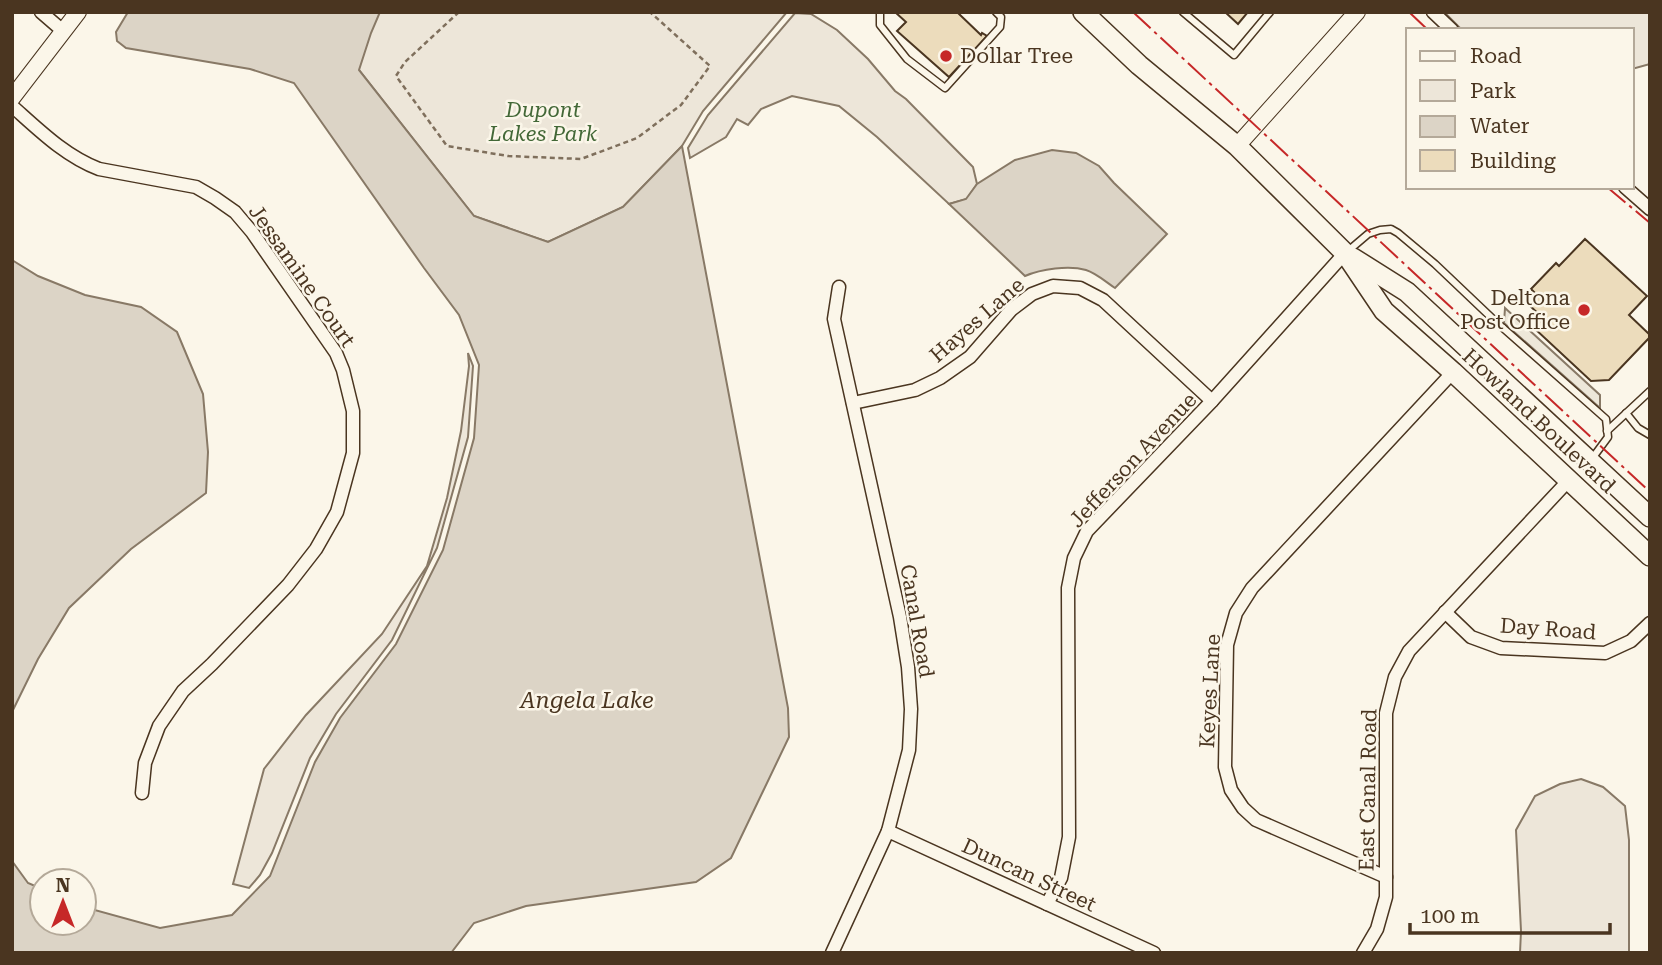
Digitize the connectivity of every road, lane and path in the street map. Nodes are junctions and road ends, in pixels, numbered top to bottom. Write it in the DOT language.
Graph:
graph roads {
  1 [pos="41,12"];
  2 [pos="78,12"];
  3 [pos="459,12"];
  4 [pos="650,12"];
  5 [pos="880,12"];
  6 [pos="996,12"];
  7 [pos="1083,12"];
  8 [pos="1184,12"];
  9 [pos="1270,12"];
  10 [pos="1433,12"];
  11 [pos="1350,15"];
  12 [pos="1450,28"];
  13 [pos="63,31"];
  14 [pos="12,98"];
  15 [pos="12,106"];
  16 [pos="1237,146"];
  17 [pos="1627,189"];
  18 [pos="1650,209"];
  19 [pos="1345,254"];
  20 [pos="839,287"];
  21 [pos="1453,372"];
  22 [pos="1474,391"];
  23 [pos="1650,391"];
  24 [pos="1212,401"];
  25 [pos="853,403"];
  26 [pos="1626,413"];
  27 [pos="1607,431"];
  28 [pos="1650,435"];
  29 [pos="1590,462"];
  30 [pos="1569,480"];
  31 [pos="1650,517"];
  32 [pos="1650,556"];
  33 [pos="1445,612"];
  34 [pos="1650,623"];
  35 [pos="142,793"];
  36 [pos="888,831"];
  37 [pos="1386,877"];
  38 [pos="1047,904"];
  39 [pos="832,953"];
  40 [pos="1154,953"];
  41 [pos="1363,953"];
  1 -- 13 [label="street"];
  2 -- 13 [label="street"];
  3 -- 4 [label="path"];
  5 -- 6 [label="lane"];
  7 -- 16 [label="main road, Howland Boulevard"];
  8 -- 9 [label="lane"];
  10 -- 12 [label="street"];
  11 -- 16 [label="street"];
  13 -- 14 [label="street"];
  15 -- 35 [label="street, Jessamine Court"];
  16 -- 19 [label="main road, Howland Boulevard"];
  17 -- 18 [label="street"];
  19 -- 21 [label="main road, Howland Boulevard"];
  19 -- 24 [label="street, Jefferson Avenue"];
  19 -- 27 [label="lane"];
  19 -- 29 [label="main road, Howland Boulevard"];
  20 -- 25 [label="street, Canal Road"];
  21 -- 22 [label="main road, Howland Boulevard"];
  21 -- 37 [label="street, Keyes Lane"];
  22 -- 29 [label="main road"];
  22 -- 30 [label="main road, Howland Boulevard"];
  23 -- 26 [label="lane"];
  24 -- 25 [label="street, Hayes Lane"];
  24 -- 38 [label="street, Jefferson Avenue"];
  25 -- 36 [label="street, Canal Road"];
  26 -- 27 [label="lane"];
  26 -- 28 [label="lane"];
  27 -- 29 [label="lane"];
  29 -- 31 [label="main road, Howland Boulevard"];
  30 -- 32 [label="main road, Howland Boulevard"];
  30 -- 33 [label="street, East Canal Road"];
  33 -- 34 [label="street, Day Road"];
  33 -- 37 [label="street, East Canal Road"];
  36 -- 38 [label="street, Duncan Street"];
  36 -- 39 [label="street, Canal Road"];
  37 -- 41 [label="street, East Canal Road"];
  38 -- 40 [label="street, Duncan Street"];
}
